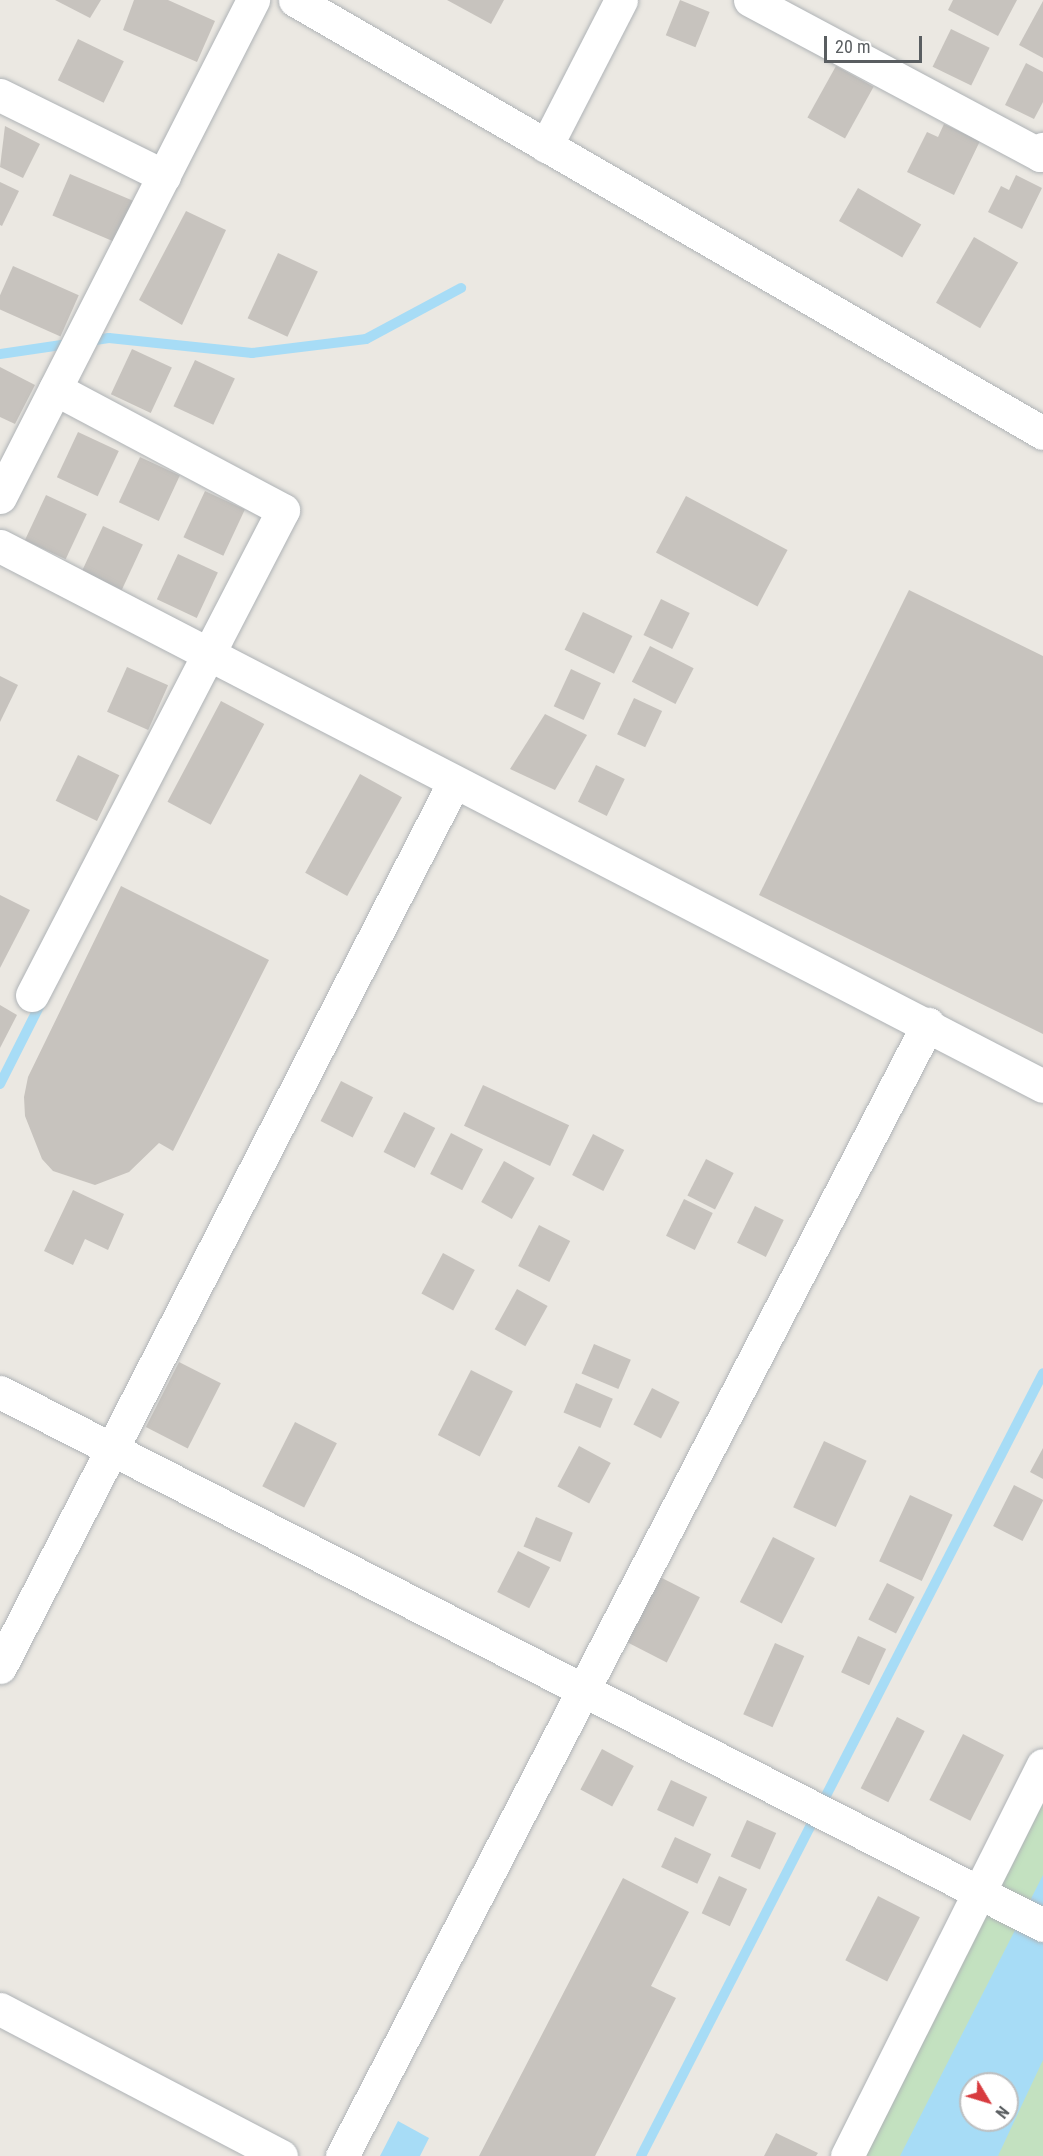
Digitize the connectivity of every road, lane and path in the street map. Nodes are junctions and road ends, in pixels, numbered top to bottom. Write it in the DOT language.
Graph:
graph roads {
  1 [pos="253,0"];
  2 [pos="295,0"];
  3 [pos="621,0"];
  4 [pos="750,0"];
  5 [pos="0,95"];
  6 [pos="546,146"];
  7 [pos="1043,149"];
  8 [pos="164,176"];
  9 [pos="54,389"];
  10 [pos="1043,433"];
  11 [pos="0,497"];
  12 [pos="0,546"];
  13 [pos="208,655"];
  14 [pos="453,784"];
  15 [pos="32,995"];
  16 [pos="928,1024"];
  17 [pos="1043,1086"];
  18 [pos="0,1392"];
  19 [pos="114,1453"];
  20 [pos="0,1666"];
  21 [pos="582,1693"];
  22 [pos="1043,1765"];
  23 [pos="989,1900"];
  24 [pos="1043,1925"];
  25 [pos="0,2009"];
  26 [pos="281,2156"];
  27 [pos="342,2156"];
  28 [pos="847,2156"];
  1 -- 8 [label="street"];
  2 -- 6 [label="street"];
  3 -- 6 [label="street"];
  4 -- 7 [label="street"];
  5 -- 8 [label="street"];
  6 -- 10 [label="street"];
  8 -- 9 [label="street"];
  9 -- 11 [label="street"];
  9 -- 13 [label="street"];
  12 -- 13 [label="street"];
  13 -- 14 [label="street"];
  13 -- 15 [label="street"];
  14 -- 16 [label="street"];
  14 -- 19 [label="street"];
  16 -- 17 [label="street"];
  16 -- 21 [label="street"];
  18 -- 19 [label="street"];
  19 -- 20 [label="street"];
  19 -- 21 [label="street"];
  21 -- 23 [label="street"];
  21 -- 27 [label="street"];
  22 -- 23 [label="street"];
  23 -- 24 [label="street"];
  23 -- 28 [label="street"];
  25 -- 26 [label="street"];
}
